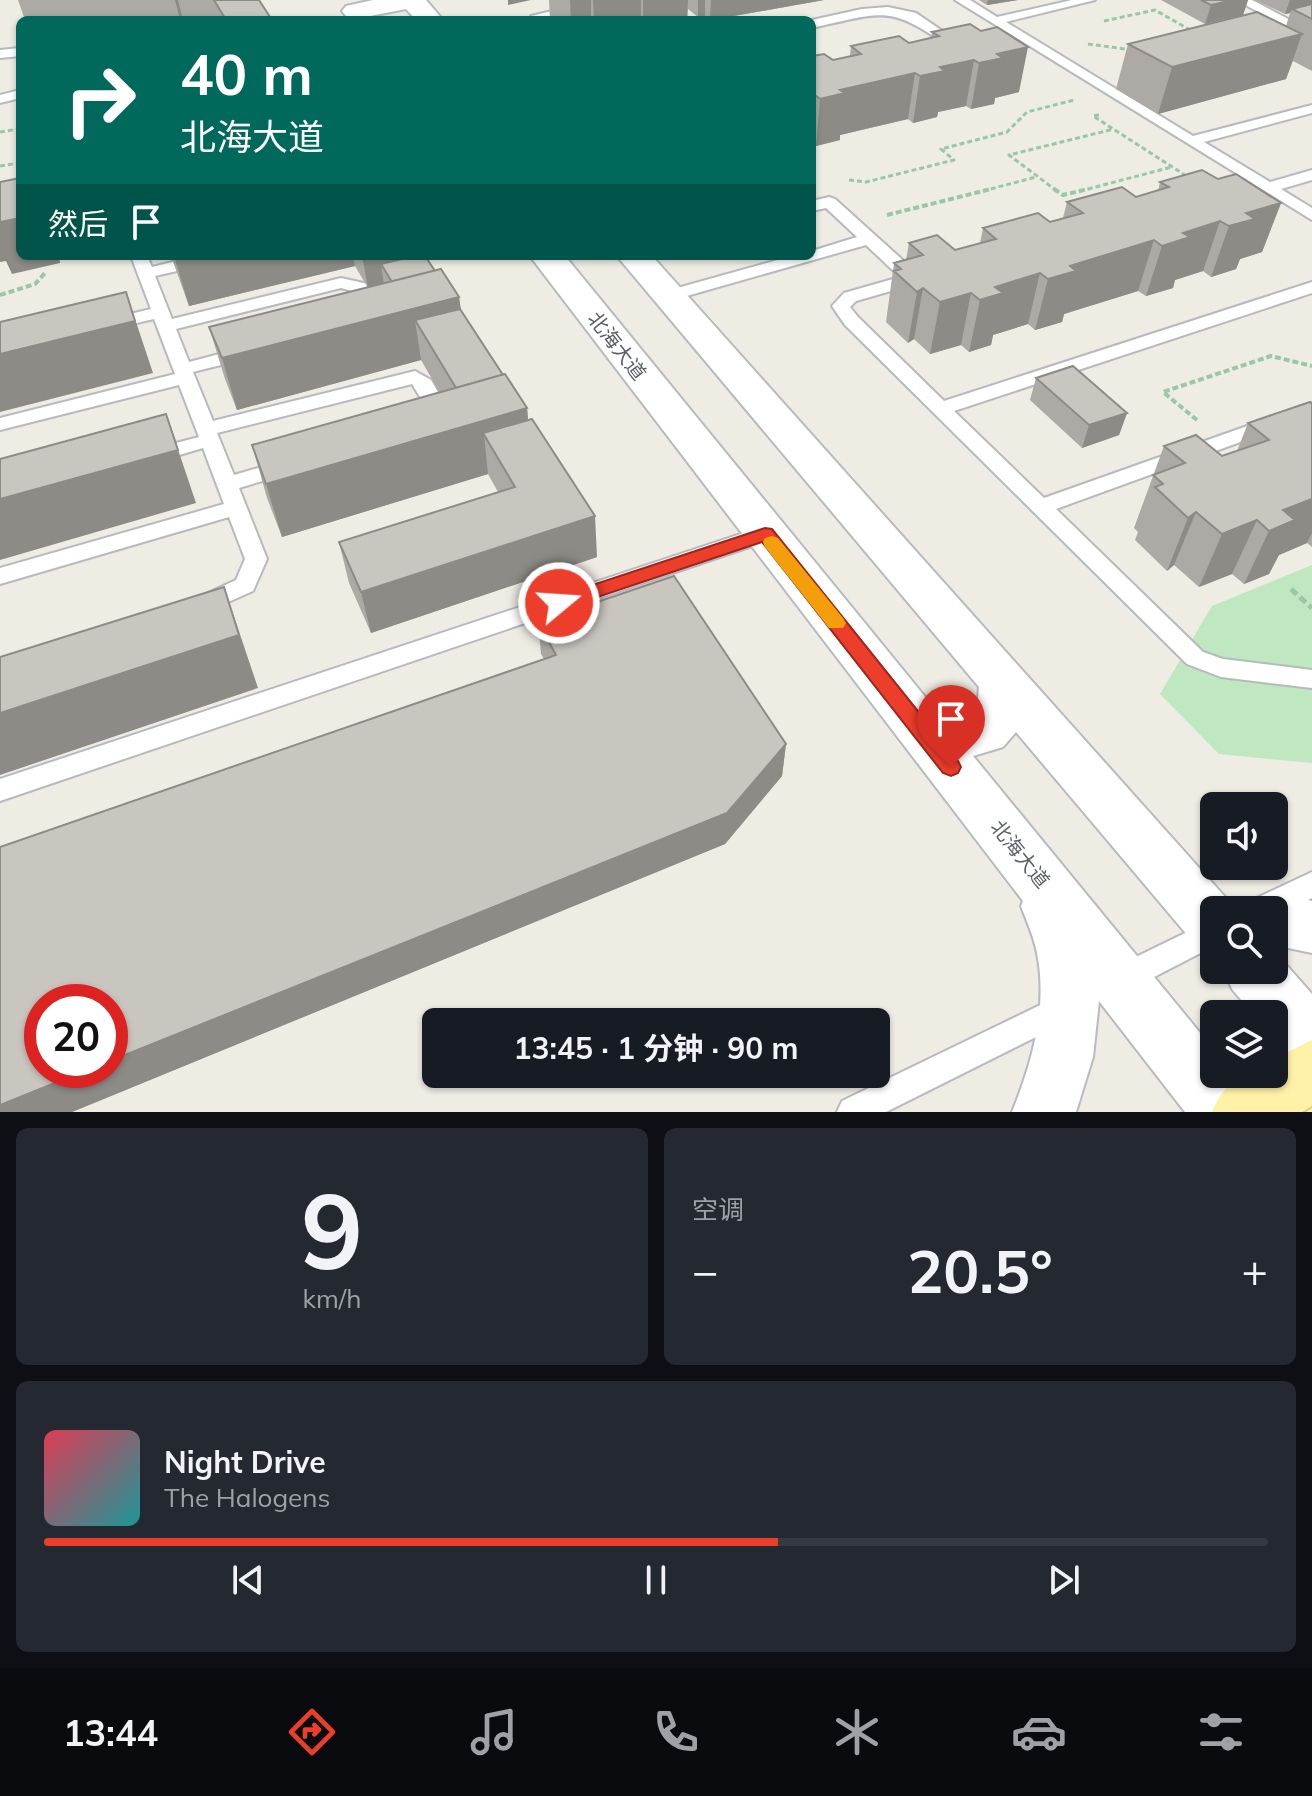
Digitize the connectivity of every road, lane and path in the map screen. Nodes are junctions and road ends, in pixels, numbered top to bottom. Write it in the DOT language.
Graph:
graph roads {
  1 [pos="412,0"];
  2 [pos="617,0"];
  3 [pos="961,0"];
  4 [pos="1089,0"];
  5 [pos="1242,0"];
  6 [pos="354,10"];
  7 [pos="1026,14"];
  8 [pos="426,16"];
  9 [pos="537,16"];
  10 [pos="995,21"];
  11 [pos="1098,22"];
  12 [pos="816,23"];
  13 [pos="1308,30"];
  14 [pos="1289,34"];
  15 [pos="1203,37"];
  16 [pos="1145,52"];
  17 [pos="949,54"];
  18 [pos="1113,84"];
  19 [pos="1312,109"];
  20 [pos="1114,129"];
  21 [pos="1191,141"];
  22 [pos="1172,167"];
  23 [pos="1312,175"];
  24 [pos="1037,177"];
  25 [pos="842,179"];
  26 [pos="1260,184"];
  27 [pos="1223,187"];
  28 [pos="816,205"];
  29 [pos="1312,215"];
  30 [pos="853,224"];
  31 [pos="869,239"];
  32 [pos="816,255"];
  33 [pos="185,260"];
  34 [pos="550,260"];
  35 [pos="638,260"];
  36 [pos="797,260"];
  37 [pos="142,265"];
  38 [pos="943,270"];
  39 [pos="45,273"];
  40 [pos="913,279"];
  41 [pos="1312,287"];
  42 [pos="0,295"];
  43 [pos="669,296"];
  44 [pos="164,319"];
  45 [pos="367,323"];
  46 [pos="87,329"];
  47 [pos="260,350"];
  48 [pos="1312,366"];
  49 [pos="185,373"];
  50 [pos="940,409"];
  51 [pos="1312,409"];
  52 [pos="0,424"];
  53 [pos="416,430"];
  54 [pos="208,435"];
  55 [pos="1222,442"];
  56 [pos="314,459"];
  57 [pos="135,461"];
  58 [pos="227,484"];
  59 [pos="1040,507"];
  60 [pos="236,508"];
  61 [pos="765,534"];
  62 [pos="0,576"];
  63 [pos="1291,589"];
  64 [pos="1312,608"];
  65 [pos="181,613"];
  66 [pos="1312,679"];
  67 [pos="1003,682"];
  68 [pos="914,722"];
  69 [pos="0,790"];
  70 [pos="1165,869"];
  71 [pos="1312,884"];
  72 [pos="1217,896"];
  73 [pos="1288,896"];
  74 [pos="1200,909"];
  75 [pos="1288,922"];
  76 [pos="1312,927"];
  77 [pos="1200,939"];
  78 [pos="1265,984"];
  79 [pos="1095,992"];
  80 [pos="1312,1039"];
  81 [pos="1312,1071"];
  82 [pos="853,1112"];
  83 [pos="1044,1112"];
  84 [pos="1224,1112"];
  85 [pos="1244,1112"];
  1 -- 6 [label="street"];
  1 -- 8 [label="street"];
  2 -- 9 [label="lane"];
  3 -- 10 [label="lane"];
  4 -- 7 [label="lane"];
  5 -- 13 [label="lane"];
  7 -- 10 [label="lane"];
  7 -- 16 [label="path"];
  10 -- 18 [label="lane"];
  11 -- 15 [label="path"];
  12 -- 17 [label="lane"];
  13 -- 14 [label="lane"];
  18 -- 21 [label="lane"];
  18 -- 25 [label="path"];
  19 -- 21 [label="lane"];
  20 -- 24 [label="path"];
  21 -- 26 [label="lane"];
  22 -- 24 [label="path"];
  23 -- 26 [label="lane"];
  24 -- 30 [label="path"];
  26 -- 27 [label="lane"];
  26 -- 29 [label="lane"];
  28 -- 30 [label="lane"];
  30 -- 31 [label="lane"];
  31 -- 32 [label="lane"];
  31 -- 40 [label="lane"];
  33 -- 37 [label="lane"];
  34 -- 61 [label="street, 北海大道"];
  35 -- 43 [label="street"];
  36 -- 43 [label="lane"];
  37 -- 44 [label="lane"];
  38 -- 40 [label="lane"];
  39 -- 42 [label="path"];
  40 -- 50 [label="lane"];
  41 -- 50 [label="lane"];
  43 -- 67 [label="street"];
  44 -- 45 [label="lane"];
  44 -- 46 [label="lane"];
  44 -- 49 [label="lane"];
  47 -- 49 [label="lane"];
  48 -- 55 [label="path"];
  49 -- 52 [label="lane"];
  49 -- 54 [label="lane"];
  50 -- 59 [label="lane"];
  51 -- 55 [label="lane"];
  53 -- 54 [label="lane"];
  54 -- 57 [label="lane"];
  54 -- 58 [label="lane"];
  55 -- 59 [label="lane"];
  56 -- 58 [label="lane"];
  58 -- 60 [label="lane"];
  59 -- 66 [label="lane"];
  60 -- 62 [label="lane"];
  60 -- 65 [label="lane"];
  61 -- 68 [label="street, 北海大道"];
  61 -- 69 [label="lane"];
  63 -- 64 [label="path"];
  67 -- 68 [label="street"];
  67 -- 70 [label="street"];
  68 -- 79 [label="street, 北海大道"];
  70 -- 72 [label="street"];
  70 -- 74 [label="street"];
  71 -- 73 [label="lane"];
  75 -- 76 [label="street"];
  77 -- 79 [label="lane"];
  78 -- 80 [label="street"];
  79 -- 82 [label="lane"];
  79 -- 83 [label="street"];
  79 -- 84 [label="street"];
  81 -- 85 [label="main road"];
}
